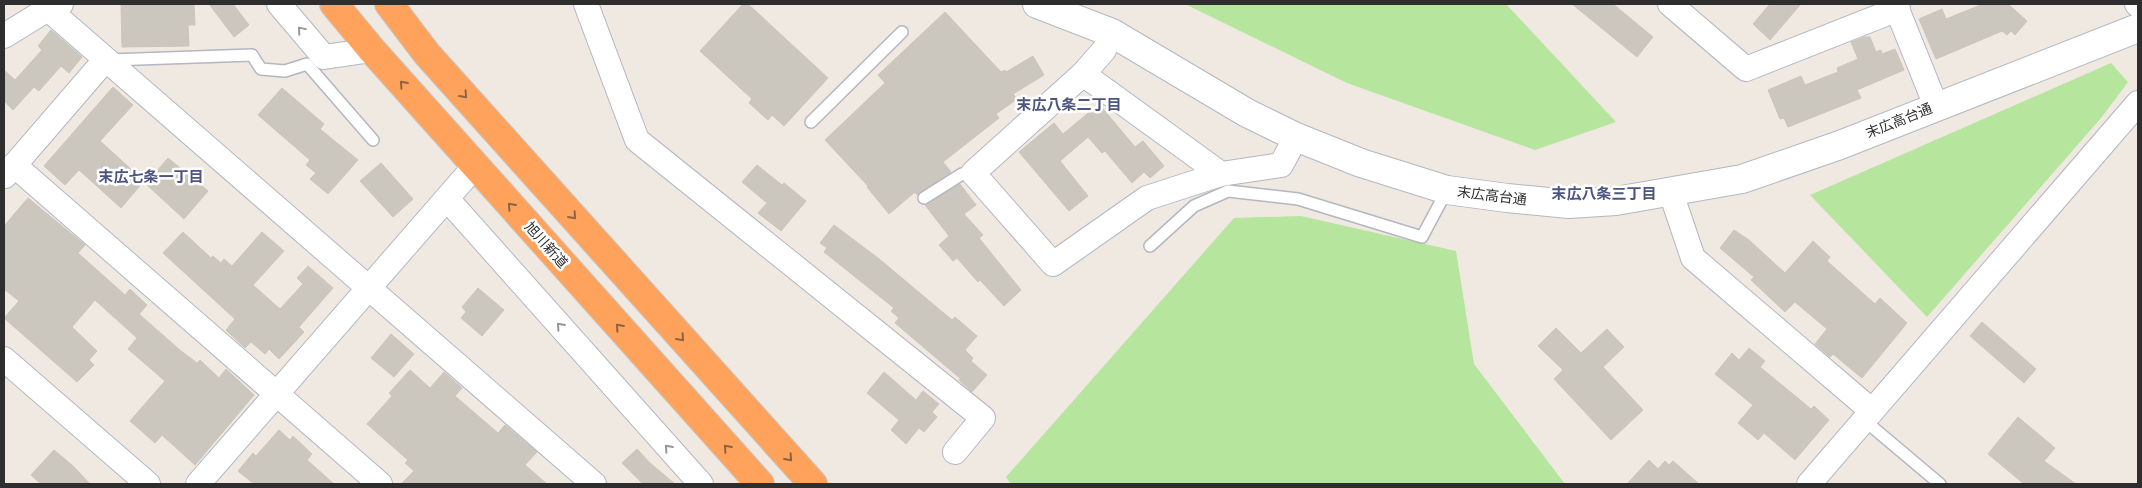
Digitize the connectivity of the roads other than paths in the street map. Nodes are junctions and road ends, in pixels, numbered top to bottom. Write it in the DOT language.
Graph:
graph roads {
  1 [pos="279,4"];
  2 [pos="334,4"];
  3 [pos="389,4"];
  4 [pos="586,4"];
  5 [pos="1037,4"];
  6 [pos="1670,4"];
  7 [pos="54,6"];
  8 [pos="1897,6"];
  9 [pos="2137,21"];
  10 [pos="902,32"];
  11 [pos="1112,33"];
  12 [pos="4,36"];
  13 [pos="372,50"];
  14 [pos="314,59"];
  15 [pos="105,60"];
  16 [pos="1083,74"];
  17 [pos="2138,103"];
  18 [pos="1936,106"];
  19 [pos="811,122"];
  20 [pos="1296,137"];
  21 [pos="373,140"];
  22 [pos="475,166"];
  23 [pos="9,171"];
  24 [pos="973,173"];
  25 [pos="1221,174"];
  26 [pos="1447,190"];
  27 [pos="1671,193"];
  28 [pos="924,198"];
  29 [pos="448,200"];
  30 [pos="1150,246"];
  31 [pos="370,288"];
  32 [pos="4,360"];
  33 [pos="277,395"];
  34 [pos="1868,416"];
  35 [pos="955,452"];
  36 [pos="148,484"];
  37 [pos="198,484"];
  38 [pos="380,484"];
  39 [pos="594,484"];
  40 [pos="701,484"];
  41 [pos="760,484"];
  42 [pos="813,484"];
  43 [pos="1809,484"];
  44 [pos="1940,484"];
  14 -- 1 [label="street, one-way"];
  2 -- 13 [label="highway, 旭川新道"];
  3 -- 42 [label="highway, one-way"];
  4 -- 35 [label="street"];
  5 -- 11 [label="street, 末広高台通"];
  6 -- 8 [label="street"];
  7 -- 12 [label="street"];
  7 -- 15 [label="street"];
  8 -- 18 [label="street"];
  9 -- 18 [label="street, 末広高台通"];
  10 -- 19 [label="lane"];
  11 -- 16 [label="street"];
  11 -- 20 [label="street, 末広高台通"];
  13 -- 14 [label="street"];
  22 -- 13 [label="highway, 旭川新道, one-way"];
  14 -- 15 [label="lane"];
  14 -- 21 [label="lane"];
  15 -- 23 [label="street"];
  15 -- 31 [label="street"];
  16 -- 24 [label="street"];
  16 -- 25 [label="street"];
  17 -- 34 [label="street"];
  18 -- 27 [label="street, 末広高台通"];
  20 -- 25 [label="street"];
  20 -- 26 [label="street, 末広高台通"];
  22 -- 29 [label="street"];
  41 -- 22 [label="highway, 旭川新道, one-way"];
  23 -- 33 [label="street"];
  24 -- 25 [label="street"];
  24 -- 28 [label="lane"];
  26 -- 27 [label="street, 末広高台通"];
  26 -- 30 [label="lane"];
  27 -- 34 [label="street"];
  29 -- 31 [label="street"];
  40 -- 29 [label="street, one-way"];
  31 -- 33 [label="street"];
  31 -- 39 [label="street"];
  32 -- 36 [label="street"];
  33 -- 37 [label="street"];
  33 -- 38 [label="street"];
  34 -- 43 [label="street"];
  34 -- 44 [label="lane"];
}
